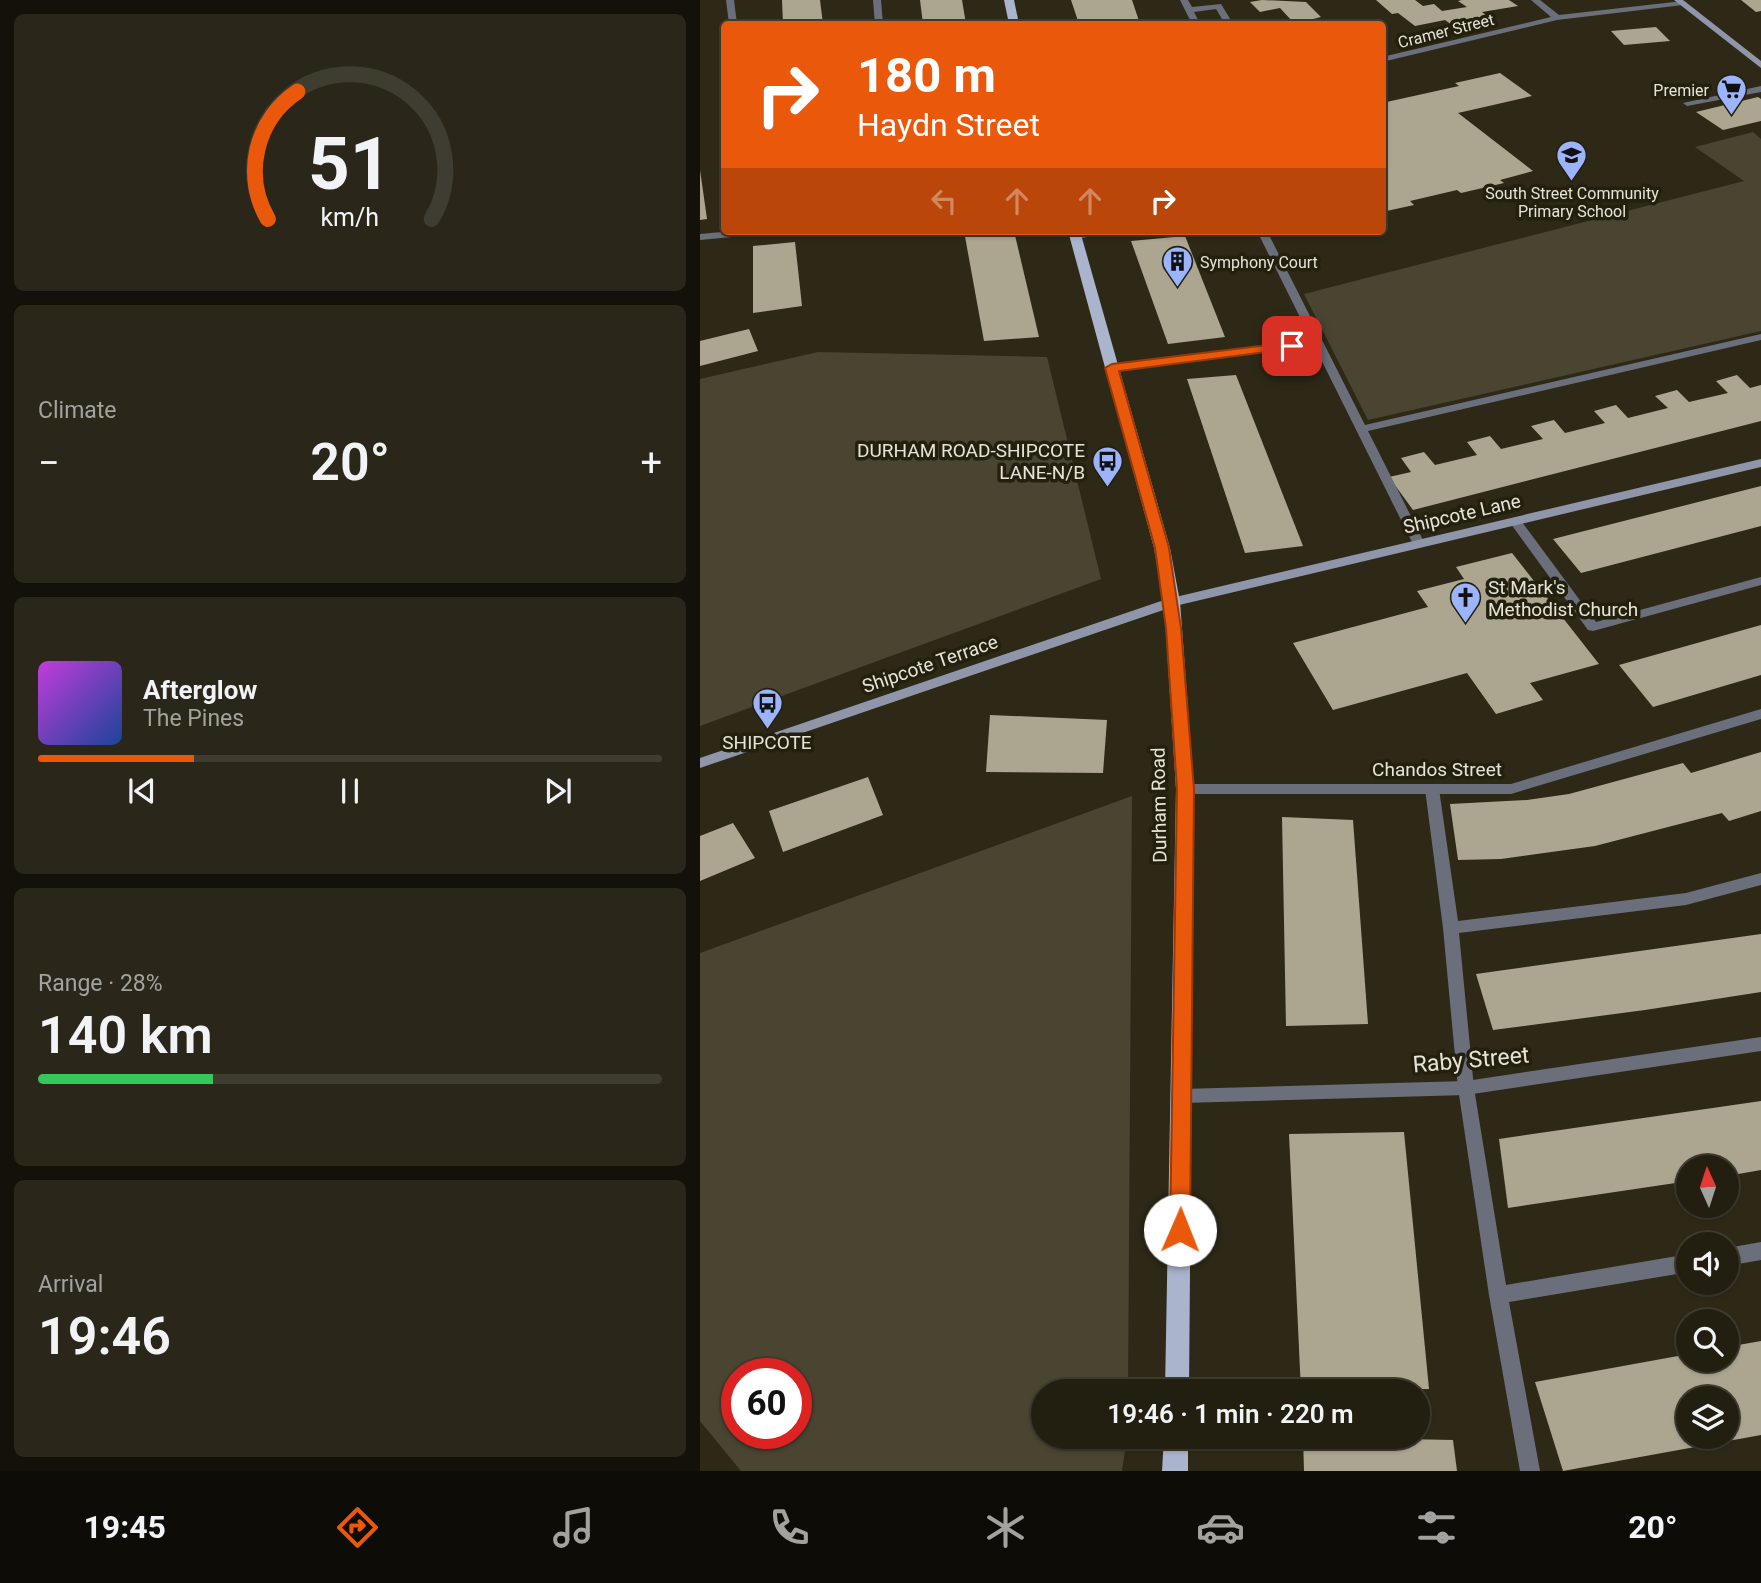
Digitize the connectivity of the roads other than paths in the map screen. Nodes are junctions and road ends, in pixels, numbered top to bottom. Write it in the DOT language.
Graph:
graph roads {
  1 [pos="730,0"];
  2 [pos="877,0"];
  3 [pos="1009,0"];
  4 [pos="1184,0"];
  5 [pos="1535,0"];
  6 [pos="1681,2"];
  7 [pos="1189,10"];
  8 [pos="1557,18"];
  9 [pos="733,21"];
  10 [pos="879,21"];
  11 [pos="1013,21"];
  12 [pos="1194,21"];
  13 [pos="1227,21"];
  14 [pos="1386,59"];
  15 [pos="1761,65"];
  16 [pos="1761,89"];
  17 [pos="1687,103"];
  18 [pos="721,235"];
  19 [pos="1075,235"];
  20 [pos="1264,235"];
  21 [pos="700,237"];
  22 [pos="1761,337"];
  23 [pos="1318,343"];
  24 [pos="1112,368"];
  25 [pos="1362,429"];
  26 [pos="1761,463"];
  27 [pos="1515,521"];
  28 [pos="1419,544"];
  29 [pos="1761,581"];
  30 [pos="1172,602"];
  31 [pos="1761,714"];
  32 [pos="700,763"];
  33 [pos="1185,789"];
  34 [pos="1432,789"];
  35 [pos="1761,880"];
  36 [pos="1451,928"];
  37 [pos="1761,1044"];
  38 [pos="1466,1088"];
  39 [pos="1182,1096"];
  40 [pos="1761,1251"];
  41 [pos="1739,1255"];
  42 [pos="1676,1265"];
  43 [pos="1498,1295"];
  44 [pos="1177,1379"];
  45 [pos="1176,1449"];
  46 [pos="1175,1471"];
  47 [pos="1530,1471"];
  1 -- 9 [label="street"];
  2 -- 10 [label="street"];
  3 -- 11 [label="main road"];
  4 -- 7 [label="street"];
  5 -- 8 [label="street"];
  6 -- 8 [label="street, Cramer Street"];
  6 -- 15 [label="street"];
  7 -- 12 [label="street"];
  7 -- 13 [label="street"];
  8 -- 14 [label="street, Cramer Street"];
  16 -- 17 [label="street"];
  18 -- 21 [label="street"];
  19 -- 24 [label="main road, Durham Road"];
  20 -- 23 [label="street"];
  22 -- 25 [label="street"];
  23 -- 24 [label="street"];
  23 -- 25 [label="street"];
  24 -- 30 [label="main road, Durham Road"];
  25 -- 28 [label="street"];
  26 -- 27 [label="street, Shipcote Lane"];
  27 -- 28 [label="street, Shipcote Lane"];
  27 -- 29 [label="street"];
  28 -- 30 [label="street, Shipcote Lane"];
  30 -- 32 [label="street, Shipcote Terrace"];
  30 -- 33 [label="main road, Durham Road"];
  31 -- 34 [label="street, Chandos Street"];
  33 -- 34 [label="street, Chandos Street"];
  33 -- 39 [label="main road, Durham Road"];
  34 -- 36 [label="street"];
  35 -- 36 [label="street"];
  36 -- 38 [label="street"];
  37 -- 38 [label="street, Raby Street"];
  38 -- 39 [label="street, Raby Street"];
  38 -- 43 [label="street"];
  39 -- 44 [label="main road, Durham Road"];
  40 -- 41 [label="street"];
  42 -- 43 [label="street"];
  43 -- 47 [label="street"];
  45 -- 46 [label="main road"];
}
